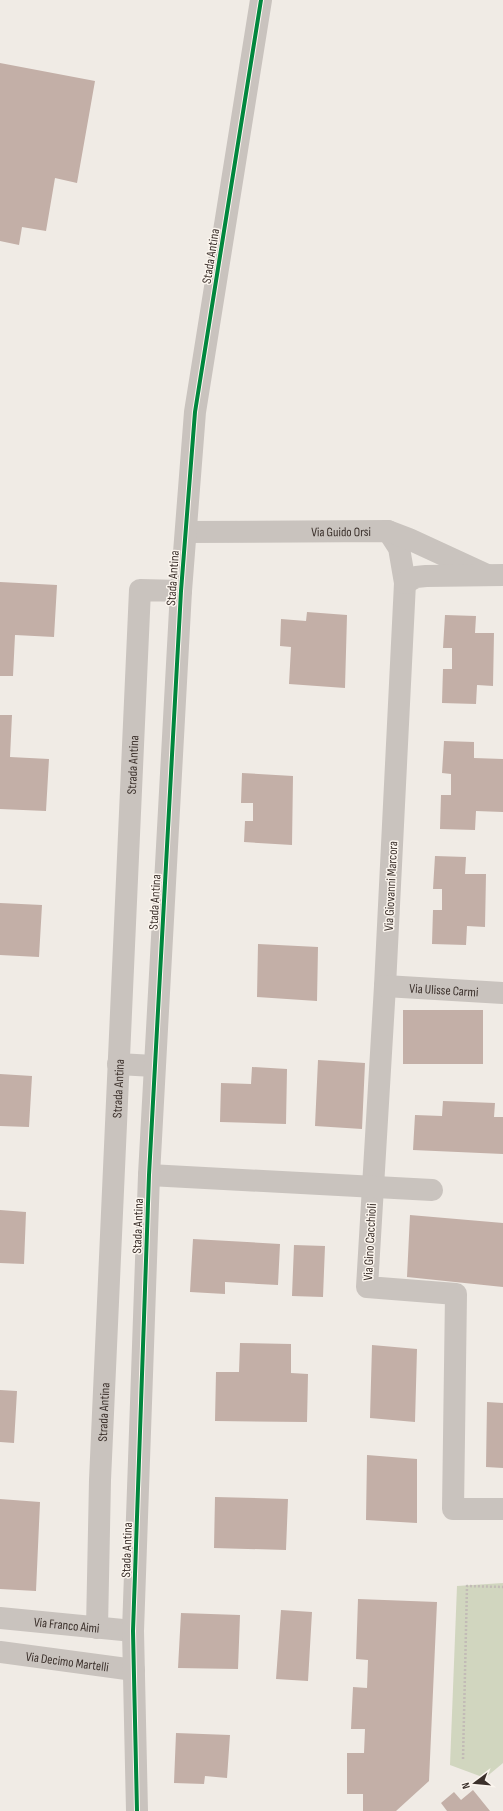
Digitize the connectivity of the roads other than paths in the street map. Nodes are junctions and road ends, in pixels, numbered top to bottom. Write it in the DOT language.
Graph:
graph roads {
  1 [pos="262,0"];
  2 [pos="388,531"];
  3 [pos="186,532"];
  4 [pos="495,575"];
  5 [pos="406,583"];
  6 [pos="180,591"];
  7 [pos="385,986"];
  8 [pos="503,993"];
  9 [pos="118,1064"];
  10 [pos="154,1066"];
  11 [pos="148,1175"];
  12 [pos="372,1188"];
  13 [pos="432,1190"];
  14 [pos="503,1509"];
  15 [pos="0,1618"];
  16 [pos="97,1628"];
  17 [pos="133,1631"];
  18 [pos="0,1652"];
  19 [pos="134,1670"];
  20 [pos="137,1811"];
  1 -- 3 [label="street, Stada Antina"];
  2 -- 3 [label="street, Via Guido Orsi"];
  2 -- 4 [label="street, Via Guido Orsi"];
  2 -- 5 [label="street, Via Giovanni Marcora"];
  3 -- 6 [label="street, Stada Antina"];
  4 -- 5 [label="street, Via Guido Orsi"];
  5 -- 7 [label="street, Via Giovanni Marcora"];
  6 -- 9 [label="street, Strada Antina"];
  6 -- 10 [label="street, Stada Antina"];
  7 -- 8 [label="street, Via Ulisse Carmi"];
  7 -- 12 [label="street, Via Giovanni Marcora"];
  9 -- 10 [label="street"];
  9 -- 16 [label="street, Strada Antina"];
  10 -- 11 [label="street, Stada Antina"];
  11 -- 12 [label="street, Via Gino Cacchioli"];
  11 -- 17 [label="street, Stada Antina"];
  12 -- 13 [label="street"];
  12 -- 14 [label="street, Via Gino Cacchioli"];
  15 -- 16 [label="street, Via Franco Aimi"];
  16 -- 17 [label="street, Via Franco Aimi"];
  17 -- 19 [label="street, Stada Antina"];
  18 -- 19 [label="street, Via Decimo Martelli"];
  19 -- 20 [label="street, Stada Antina"];
}
